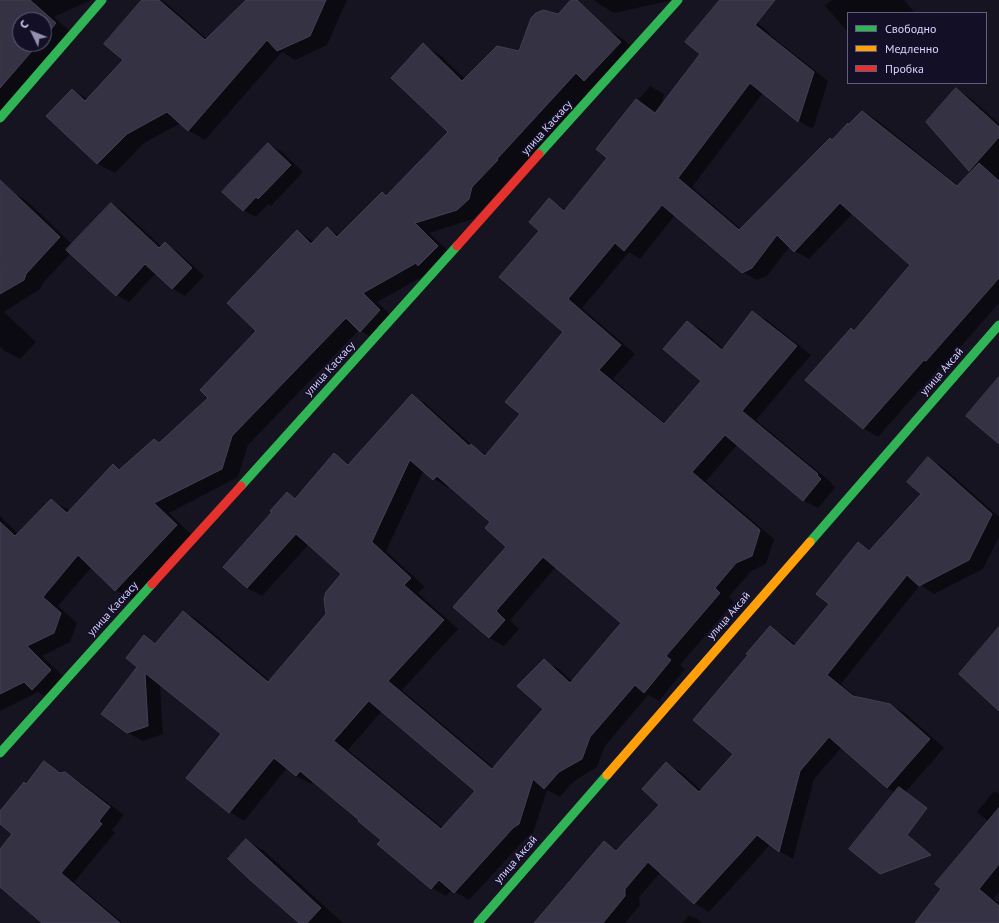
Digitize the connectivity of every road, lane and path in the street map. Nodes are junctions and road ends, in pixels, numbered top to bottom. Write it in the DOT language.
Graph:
graph roads {
  1 [pos="102,0"];
  2 [pos="678,0"];
  3 [pos="0,118"];
  4 [pos="999,325"];
  5 [pos="0,753"];
  6 [pos="478,923"];
  1 -- 3 [label="street"];
  2 -- 5 [label="street, улица Каскасу"];
  4 -- 6 [label="street, улица Аксай"];
}
